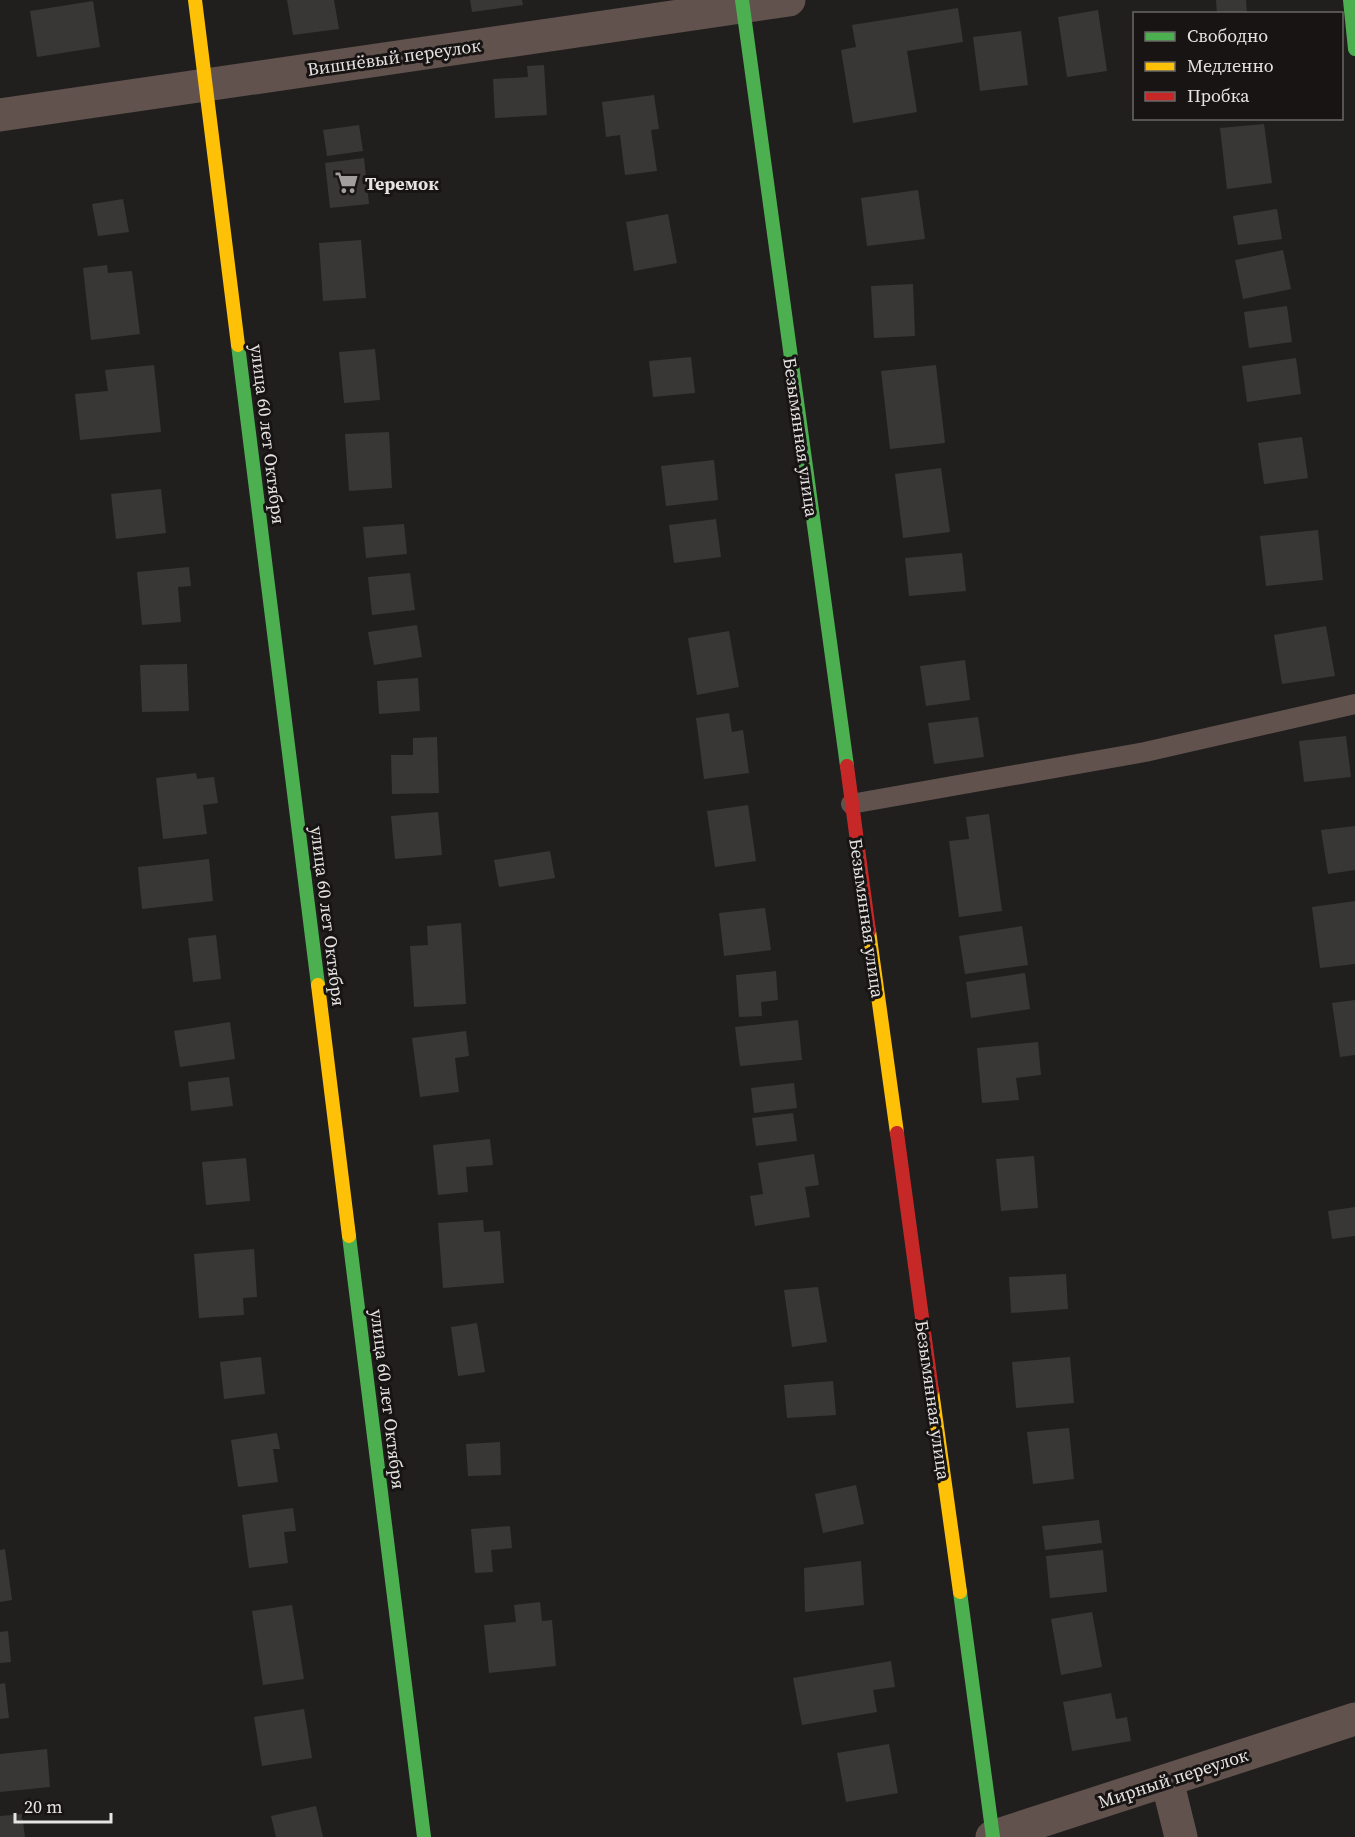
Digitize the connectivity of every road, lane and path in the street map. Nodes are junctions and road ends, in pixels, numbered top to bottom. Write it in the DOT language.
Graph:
graph roads {
  1 [pos="195,0"];
  2 [pos="789,0"];
  3 [pos="1350,0"];
  4 [pos="742,3"];
  5 [pos="1355,49"];
  6 [pos="206,84"];
  7 [pos="0,115"];
  8 [pos="1355,704"];
  9 [pos="851,804"];
  10 [pos="1355,1719"];
  11 [pos="1167,1780"];
  12 [pos="424,1837"];
  13 [pos="992,1837"];
  14 [pos="1181,1837"];
  1 -- 6 [label="street, улица 60 лет Октября"];
  2 -- 4 [label="street, Вишнёвый переулок"];
  3 -- 5 [label="street"];
  4 -- 6 [label="street, Вишнёвый переулок"];
  4 -- 9 [label="street, Безымянная улица"];
  6 -- 7 [label="street, Вишнёвый переулок"];
  6 -- 12 [label="street, улица 60 лет Октября"];
  8 -- 9 [label="lane"];
  9 -- 13 [label="street, Безымянная улица"];
  10 -- 11 [label="street, Мирный переулок"];
  11 -- 13 [label="street, Мирный переулок"];
  11 -- 14 [label="street"];
}
